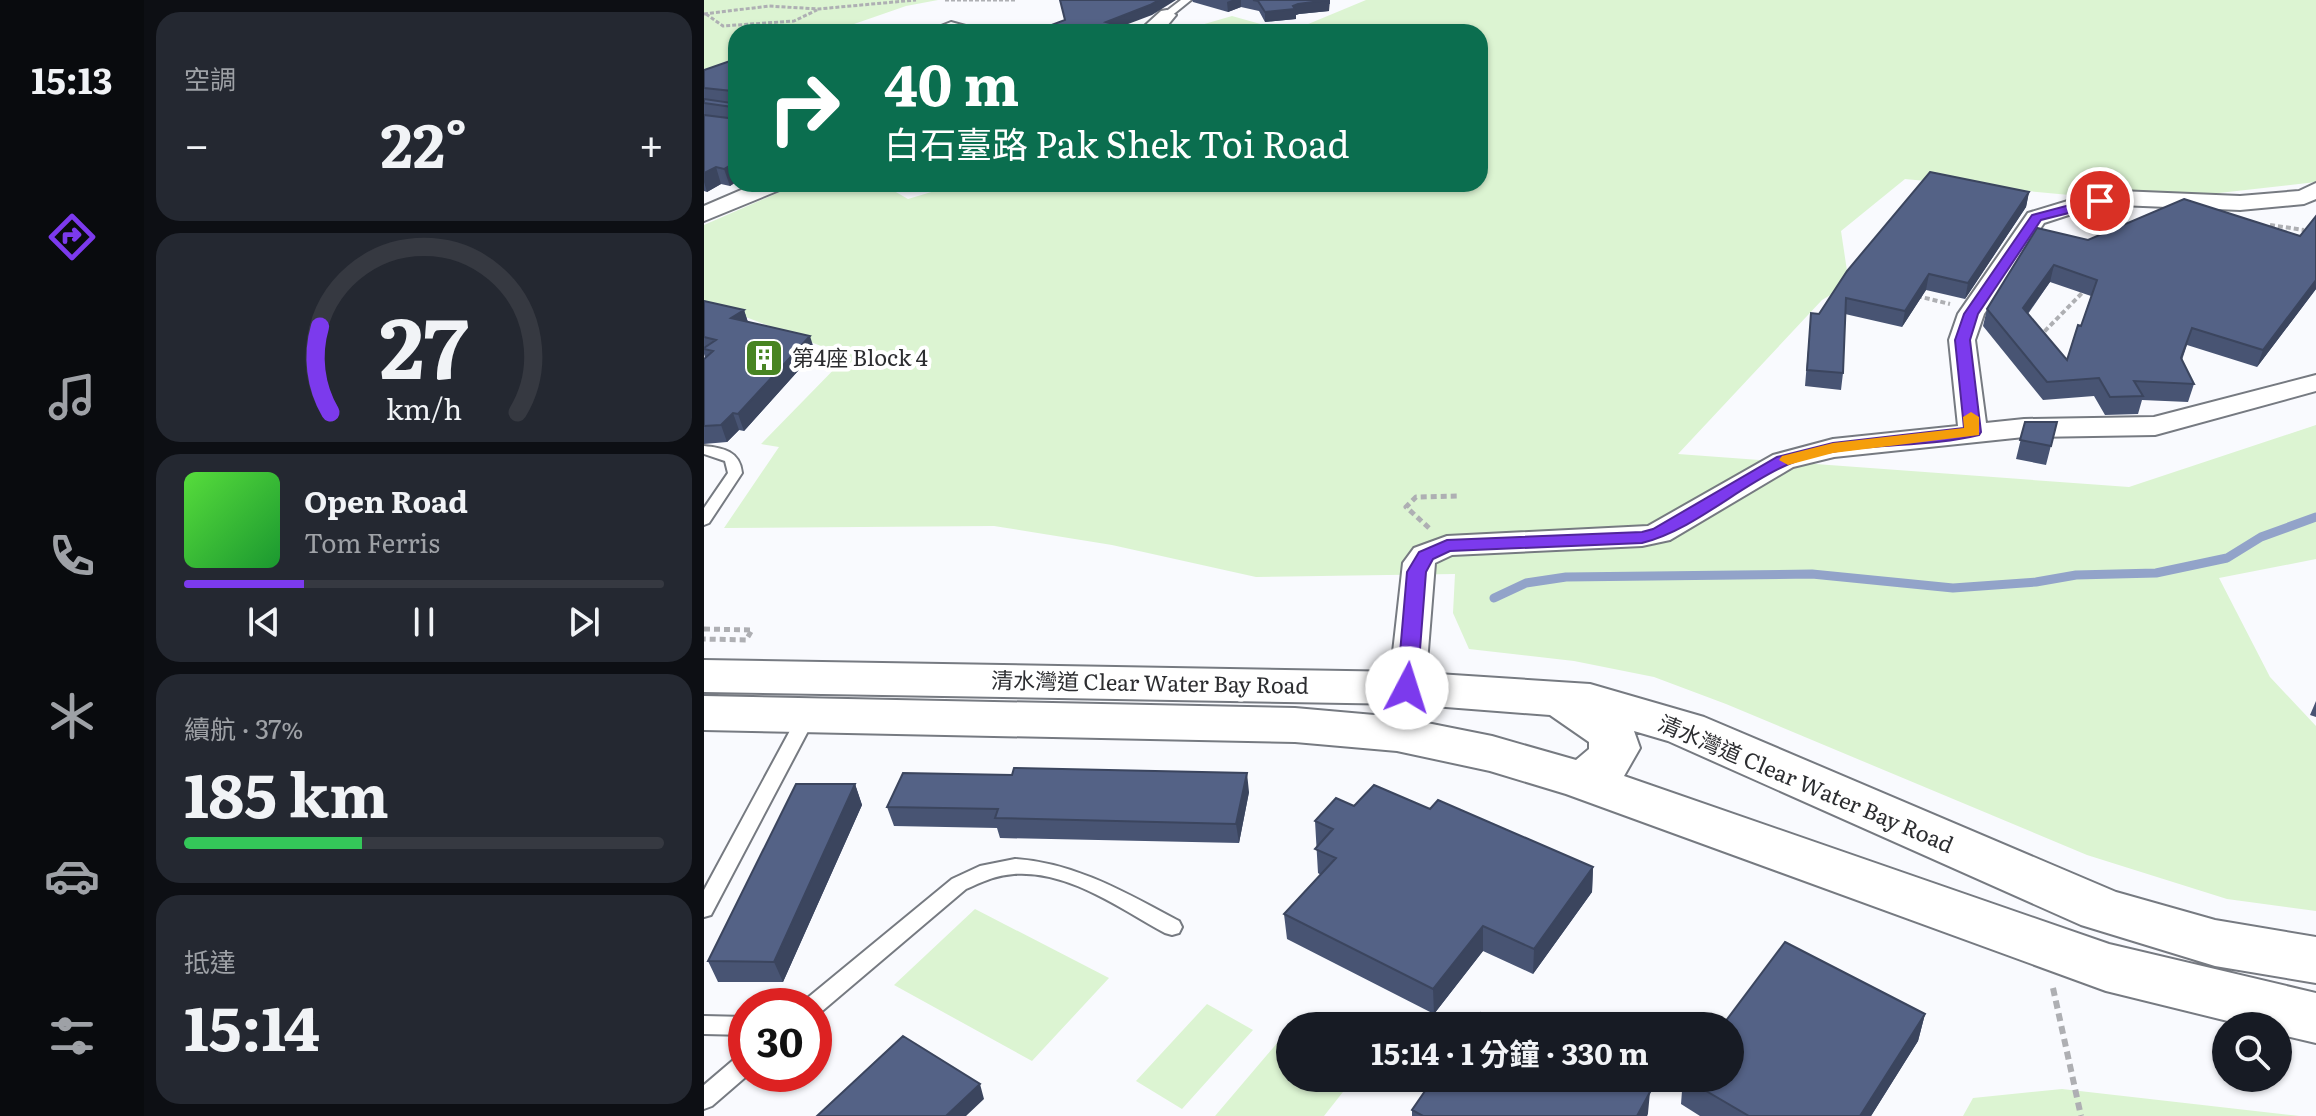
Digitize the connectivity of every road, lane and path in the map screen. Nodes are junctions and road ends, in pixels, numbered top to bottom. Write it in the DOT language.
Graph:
graph roads {
  1 [pos="916,0"];
  2 [pos="945,0"];
  3 [pos="1016,0"];
  4 [pos="1187,0"];
  5 [pos="818,9"];
  6 [pos="705,14"];
  7 [pos="1167,15"];
  8 [pos="751,24"];
  9 [pos="1159,24"];
  10 [pos="728,26"];
  11 [pos="2316,190"];
  12 [pos="753,192"];
  13 [pos="2220,200"];
  14 [pos="708,209"];
  15 [pos="2266,225"];
  16 [pos="2304,230"];
  17 [pos="2093,283"];
  18 [pos="1908,294"];
  19 [pos="1974,309"];
  20 [pos="2030,337"];
  21 [pos="2316,383"];
  22 [pos="1973,432"];
  23 [pos="704,450"];
  24 [pos="1458,496"];
  25 [pos="704,520"];
  26 [pos="1447,546"];
  27 [pos="704,629"];
  28 [pos="704,639"];
  29 [pos="704,676"];
  30 [pos="1407,688"];
  31 [pos="1553,696"];
  32 [pos="704,713"];
  33 [pos="808,714"];
  34 [pos="1584,781"];
  35 [pos="704,909"];
  36 [pos="1172,927"];
  37 [pos="2316,960"];
  38 [pos="2050,975"];
  39 [pos="832,990"];
  40 [pos="2316,1018"];
  41 [pos="704,1025"];
  42 [pos="728,1026"];
  43 [pos="728,1078"];
  44 [pos="704,1099"];
  45 [pos="2081,1116"];
  1 -- 5 [label="path"];
  2 -- 3 [label="path"];
  4 -- 7 [label="lane"];
  5 -- 6 [label="path"];
  5 -- 8 [label="path"];
  6 -- 10 [label="path"];
  7 -- 9 [label="street"];
  11 -- 13 [label="street"];
  12 -- 14 [label="street"];
  13 -- 15 [label="street"];
  13 -- 19 [label="street"];
  15 -- 16 [label="path"];
  17 -- 20 [label="path"];
  18 -- 19 [label="path"];
  19 -- 22 [label="street"];
  21 -- 22 [label="street"];
  22 -- 26 [label="street"];
  23 -- 25 [label="lane"];
  24 -- 26 [label="path"];
  26 -- 30 [label="street"];
  27 -- 28 [label="path"];
  29 -- 30 [label="main road, 清水灣道 Clear Water Bay Road"];
  30 -- 31 [label="main road, 清水灣道 Clear Water Bay Road"];
  31 -- 34 [label="main road"];
  31 -- 37 [label="main road, 清水灣道 Clear Water Bay Road"];
  32 -- 33 [label="main road, 清水灣道 Clear Water Bay Road"];
  33 -- 34 [label="main road, 清水灣道 Clear Water Bay Road"];
  33 -- 35 [label="lane"];
  34 -- 40 [label="main road, 清水灣道 Clear Water Bay Road"];
  36 -- 39 [label="lane"];
  38 -- 45 [label="path"];
  41 -- 42 [label="lane"];
  43 -- 44 [label="lane"];
}
